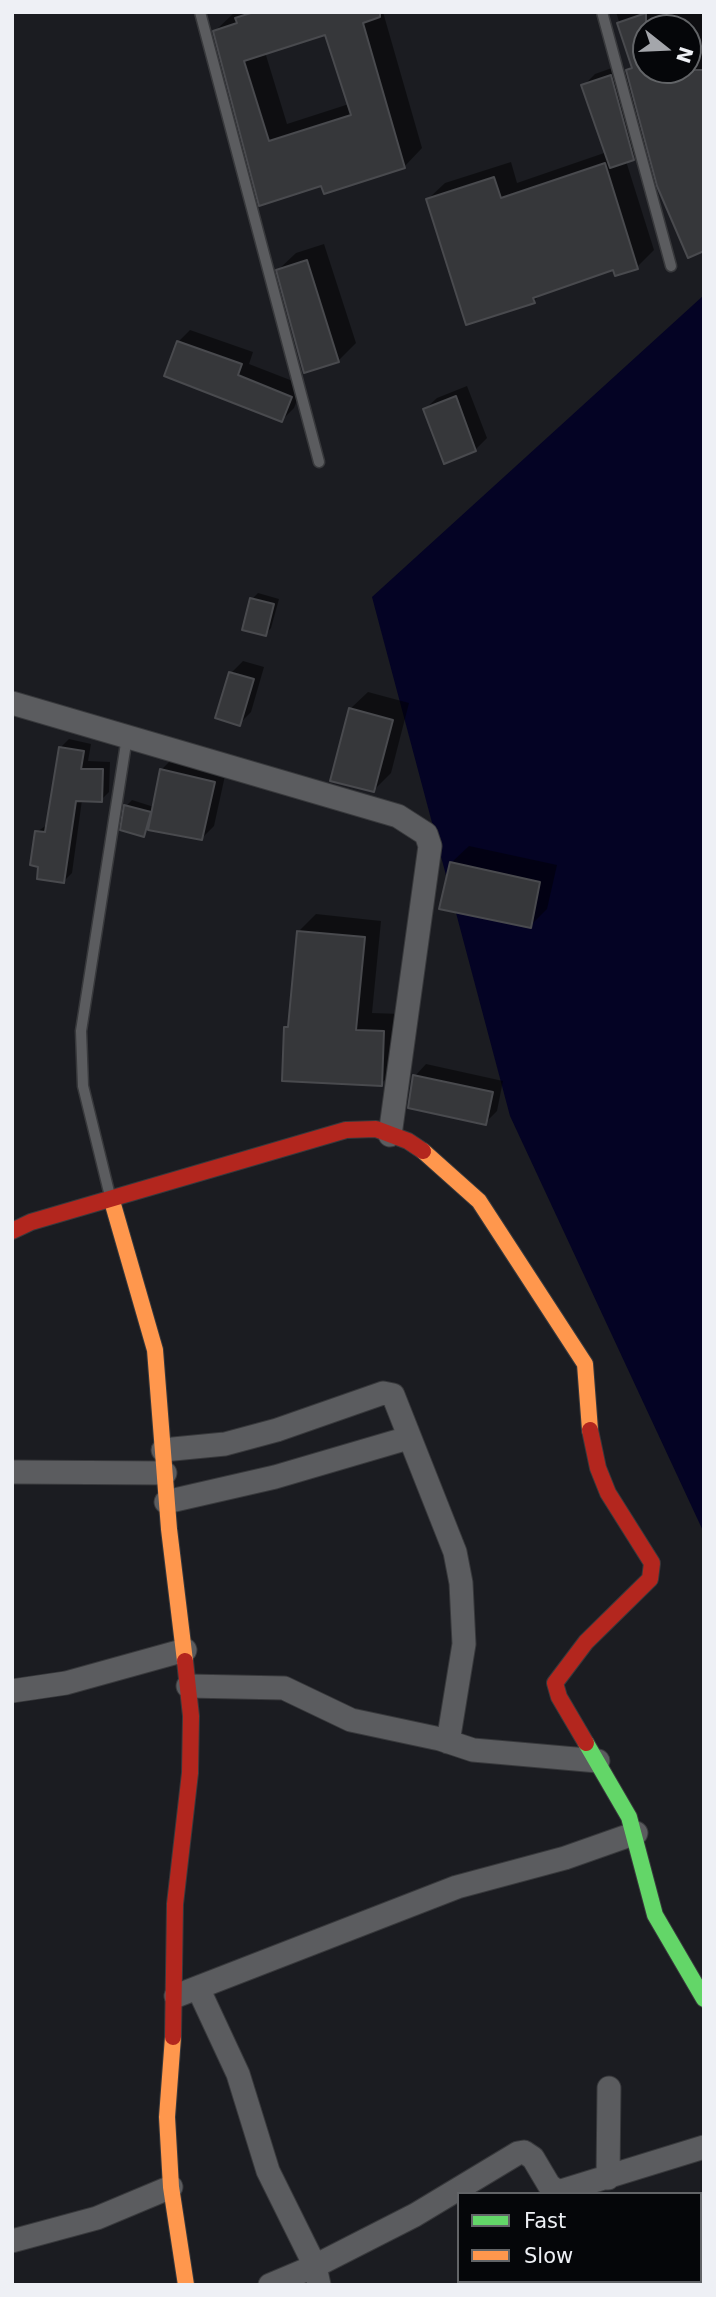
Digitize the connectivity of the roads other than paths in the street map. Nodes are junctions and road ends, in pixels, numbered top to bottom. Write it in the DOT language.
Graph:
graph roads {
  1 [pos="200,12"];
  2 [pos="602,12"];
  3 [pos="671,266"];
  4 [pos="319,462"];
  5 [pos="12,702"];
  6 [pos="127,737"];
  7 [pos="390,1135"];
  8 [pos="112,1200"];
  9 [pos="12,1231"];
  10 [pos="408,1438"];
  11 [pos="163,1450"];
  12 [pos="12,1472"];
  13 [pos="165,1473"];
  14 [pos="166,1502"];
  15 [pos="185,1650"];
  16 [pos="188,1686"];
  17 [pos="12,1691"];
  18 [pos="448,1742"];
  19 [pos="598,1761"];
  20 [pos="636,1833"];
  21 [pos="198,1987"];
  22 [pos="176,1996"];
  23 [pos="704,1999"];
  24 [pos="609,2088"];
  25 [pos="704,2147"];
  26 [pos="608,2178"];
  27 [pos="171,2187"];
  28 [pos="12,2241"];
  29 [pos="317,2276"];
  30 [pos="186,2285"];
  31 [pos="270,2285"];
  1 -- 4 [label="lane"];
  2 -- 3 [label="lane"];
  5 -- 6 [label="street"];
  6 -- 7 [label="street"];
  6 -- 8 [label="lane"];
  7 -- 8 [label="street"];
  7 -- 19 [label="street"];
  8 -- 9 [label="street"];
  8 -- 11 [label="street"];
  10 -- 11 [label="street"];
  10 -- 14 [label="street"];
  10 -- 18 [label="street"];
  11 -- 13 [label="street"];
  12 -- 13 [label="street"];
  13 -- 14 [label="street"];
  14 -- 15 [label="street"];
  15 -- 16 [label="street"];
  15 -- 17 [label="street"];
  16 -- 18 [label="street"];
  16 -- 22 [label="street"];
  18 -- 19 [label="street"];
  19 -- 20 [label="street"];
  20 -- 21 [label="street"];
  20 -- 23 [label="street"];
  21 -- 22 [label="street"];
  21 -- 29 [label="street"];
  22 -- 27 [label="street"];
  24 -- 26 [label="street"];
  25 -- 26 [label="street"];
  26 -- 29 [label="street"];
  27 -- 28 [label="street"];
  27 -- 30 [label="street"];
  29 -- 31 [label="street"];
}
